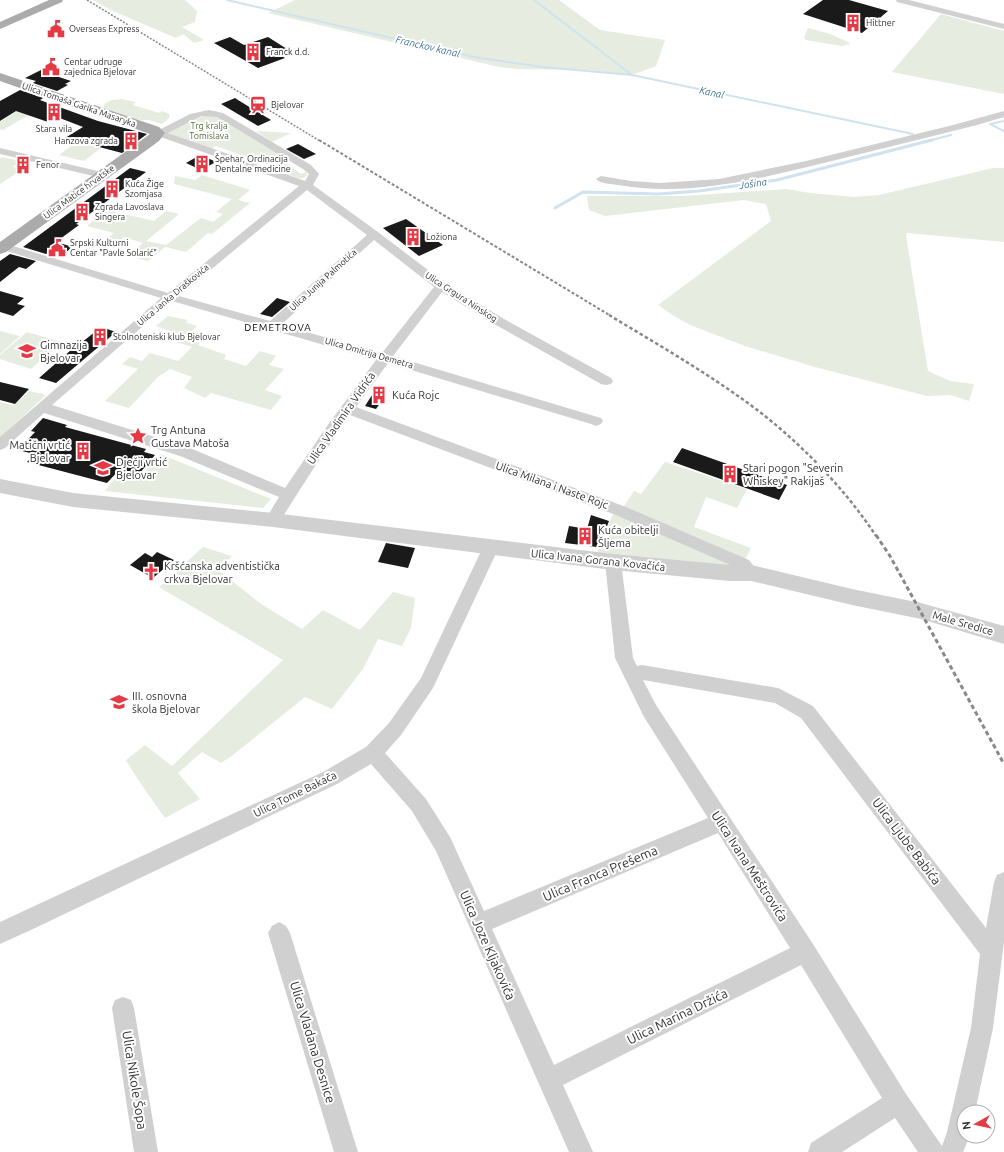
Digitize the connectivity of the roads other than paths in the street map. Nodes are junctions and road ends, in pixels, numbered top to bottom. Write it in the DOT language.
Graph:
graph roads {
  1 [pos="58,0"];
  2 [pos="900,0"];
  3 [pos="2,24"];
  4 [pos="1004,27"];
  5 [pos="0,77"];
  6 [pos="1004,114"];
  7 [pos="158,133"];
  8 [pos="0,151"];
  9 [pos="102,175"];
  10 [pos="601,179"];
  11 [pos="306,185"];
  12 [pos="374,234"];
  13 [pos="1,247"];
  14 [pos="441,286"];
  15 [pos="170,297"];
  16 [pos="272,326"];
  17 [pos="384,358"];
  18 [pos="606,381"];
  19 [pos="42,407"];
  20 [pos="347,409"];
  21 [pos="596,421"];
  22 [pos="0,445"];
  23 [pos="0,486"];
  24 [pos="288,495"];
  25 [pos="273,520"];
  26 [pos="491,547"];
  27 [pos="613,562"];
  28 [pos="751,573"];
  29 [pos="921,611"];
  30 [pos="1004,634"];
  31 [pos="632,675"];
  32 [pos="373,753"];
  33 [pos="722,822"];
  34 [pos="1004,882"];
  35 [pos="478,924"];
  36 [pos="0,933"];
  37 [pos="279,933"];
  38 [pos="991,951"];
  39 [pos="805,952"];
  40 [pos="124,1008"];
  41 [pos="548,1080"];
  42 [pos="898,1102"];
  43 [pos="146,1152"];
  44 [pos="346,1152"];
  45 [pos="581,1152"];
  46 [pos="820,1152"];
  47 [pos="932,1152"];
  48 [pos="951,1152"];
  1 -- 3 [label="main road"];
  2 -- 4 [label="street"];
  5 -- 7 [label="main road, Ulica Tomaša Garika Masaryka"];
  6 -- 10 [label="street"];
  7 -- 9 [label="main road, Ulica Matice hrvatske"];
  7 -- 11 [label="street"];
  7 -- 11 [label="street"];
  8 -- 9 [label="street"];
  9 -- 13 [label="main road, Ulica Matice hrvatske"];
  11 -- 12 [label="street, Ulica Grgura Ninskog"];
  11 -- 15 [label="street, Ulica Janka Draškovića"];
  12 -- 14 [label="street, Ulica Grgura Ninskog"];
  12 -- 16 [label="street, Ulica Junija Palmotića"];
  13 -- 15 [label="street, Ulica Dmitrija Demetra"];
  14 -- 17 [label="street, Ulica Vladimira Vidrića"];
  14 -- 18 [label="street, Ulica Grgura Ninskog"];
  15 -- 16 [label="street, Ulica Dmitrija Demetra"];
  15 -- 19 [label="street, Ulica Janka Draškovića"];
  16 -- 17 [label="street, Ulica Dmitrija Demetra"];
  17 -- 20 [label="street, Ulica Vladimira Vidrića"];
  17 -- 21 [label="street, Ulica Dmitrija Demetra"];
  19 -- 22 [label="street"];
  19 -- 24 [label="street"];
  20 -- 24 [label="street, Ulica Vladimira Vidrića"];
  20 -- 28 [label="street, Ulica Milana i Naste Rojc"];
  23 -- 25 [label="street"];
  24 -- 25 [label="street"];
  25 -- 26 [label="street, Ulica Ivana Gorana Kovačića"];
  26 -- 27 [label="street, Ulica Ivana Gorana Kovačića"];
  26 -- 32 [label="street, Ulica Tome Bakača"];
  27 -- 28 [label="street, Ulica Ivana Gorana Kovačića"];
  27 -- 31 [label="street, Ulica Ivana Meštrovića"];
  28 -- 29 [label="street, Ulica Ivana Gorana Kovačića"];
  29 -- 30 [label="street, Male Sredice"];
  31 -- 33 [label="street, Ulica Ivana Meštrovića"];
  31 -- 38 [label="street, Ulica Ljube Babića"];
  32 -- 35 [label="street, Ulica Joze Kljakovića"];
  32 -- 36 [label="street, Ulica Tome Bakača"];
  33 -- 35 [label="street, Ulica Franca Prešema"];
  33 -- 39 [label="street, Ulica Ivana Meštrovića"];
  34 -- 38 [label="street"];
  35 -- 41 [label="street, Ulica Joze Kljakovića"];
  37 -- 44 [label="street, Ulica Vladana Desnice"];
  38 -- 48 [label="street"];
  39 -- 41 [label="street, Ulica Marina Držića"];
  39 -- 42 [label="street, Ulica Ivana Meštrovića"];
  40 -- 43 [label="street, Ulica Nikole Šopa"];
  41 -- 45 [label="street, Ulica Joze Kljakovića"];
  42 -- 46 [label="street"];
  42 -- 47 [label="street, Ulica Ivana Meštrovića"];
}
